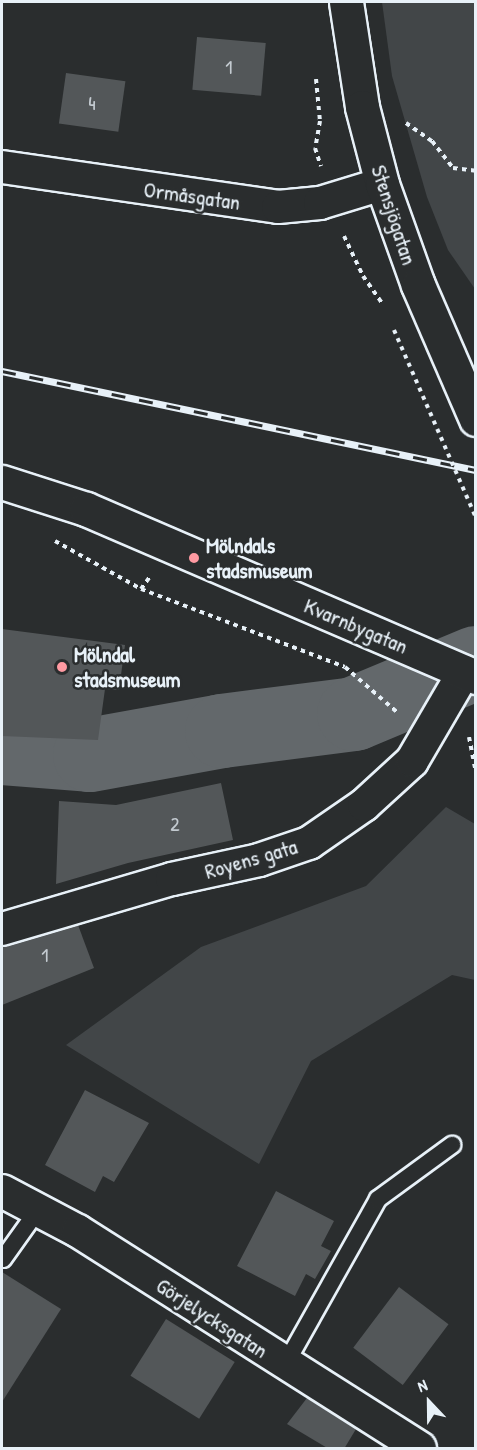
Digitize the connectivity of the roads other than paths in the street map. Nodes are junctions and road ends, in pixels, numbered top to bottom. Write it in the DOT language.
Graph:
graph roads {
  1 [pos="346,2"];
  2 [pos="2,167"];
  3 [pos="382,184"];
  4 [pos="476,419"];
  5 [pos="2,482"];
  6 [pos="470,675"];
  7 [pos="2,929"];
  8 [pos="452,1145"];
  9 [pos="2,1191"];
  10 [pos="38,1210"];
  11 [pos="3,1259"];
  12 [pos="285,1365"];
  13 [pos="420,1449"];
  1 -- 3 [label="street, Stensjögatan"];
  2 -- 3 [label="street, Ormåsgatan"];
  3 -- 4 [label="street, Stensjögatan"];
  5 -- 6 [label="street, Kvarnbygatan"];
  6 -- 7 [label="street, Royens gata"];
  8 -- 12 [label="lane"];
  9 -- 10 [label="street, Görjelycksgatan"];
  10 -- 11 [label="lane"];
  10 -- 12 [label="street, Görjelycksgatan"];
  12 -- 13 [label="street, Görjelycksgatan"];
}
